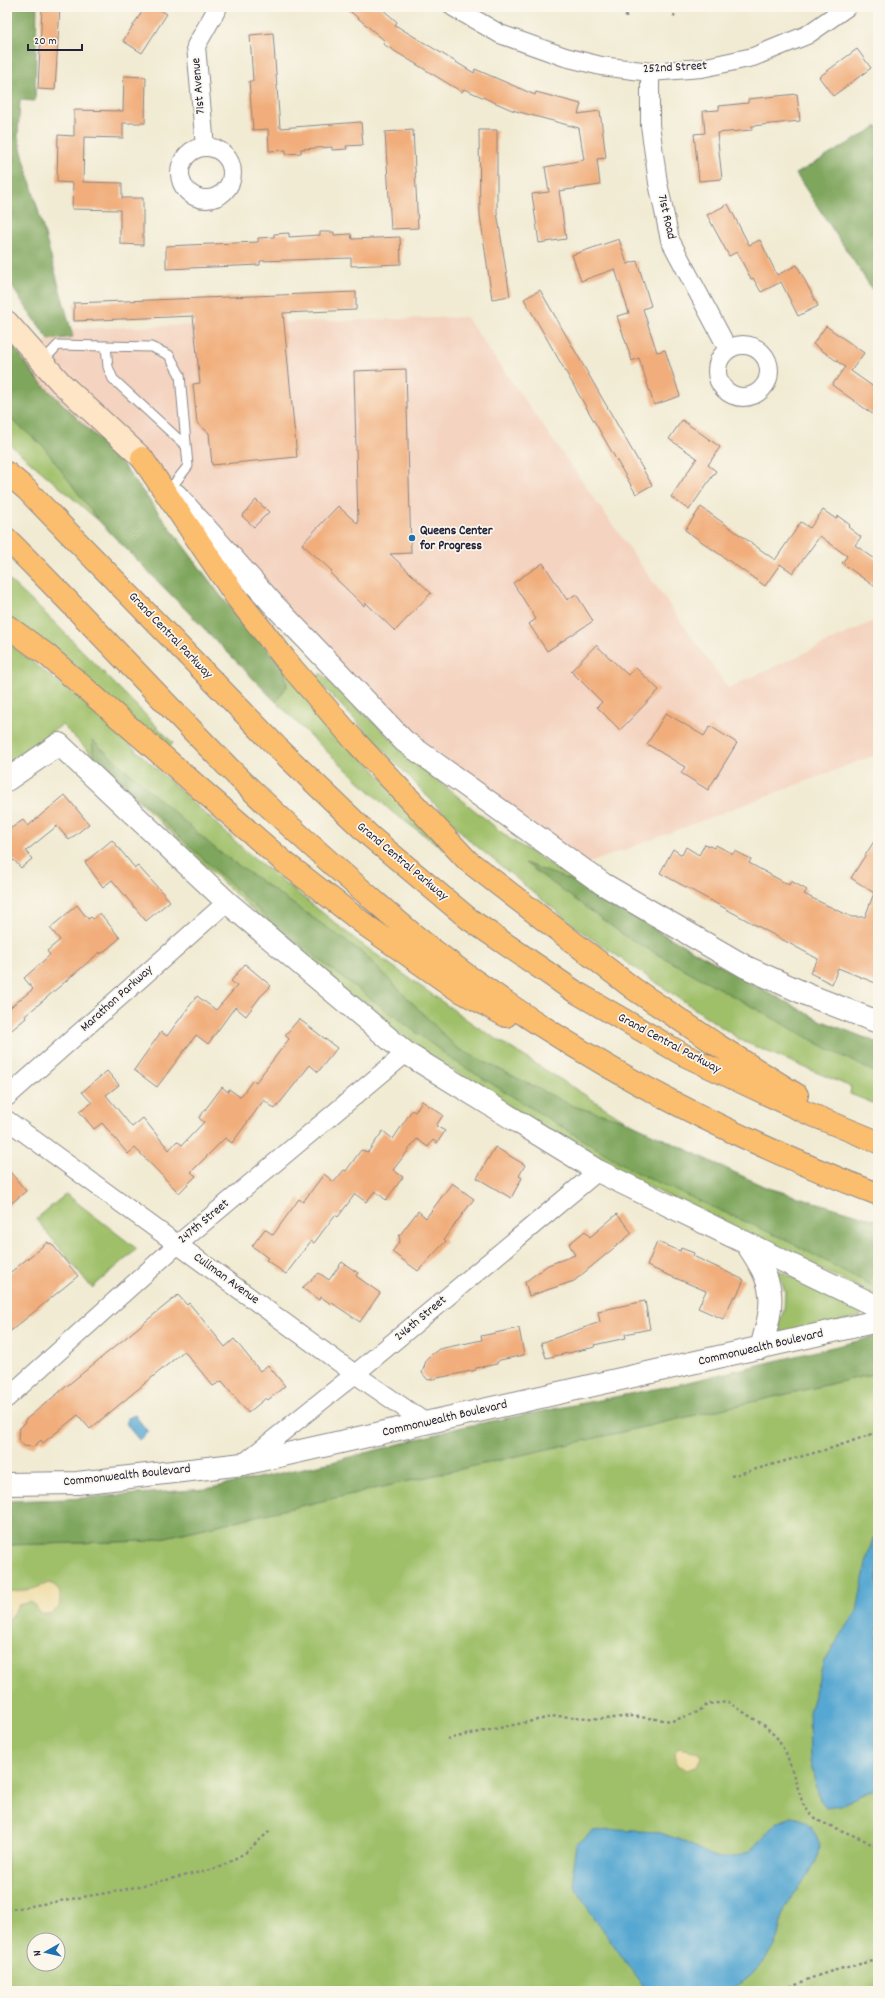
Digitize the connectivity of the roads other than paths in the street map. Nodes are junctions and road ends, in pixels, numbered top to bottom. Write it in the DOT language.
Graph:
graph roads {
  1 [pos="218,7"];
  2 [pos="453,7"];
  3 [pos="847,7"];
  4 [pos="650,72"];
  5 [pos="205,147"];
  6 [pos="7,322"];
  7 [pos="106,346"];
  8 [pos="728,349"];
  9 [pos="42,362"];
  10 [pos="186,446"];
  11 [pos="142,458"];
  12 [pos="7,473"];
  13 [pos="170,489"];
  14 [pos="7,539"];
  15 [pos="7,626"];
  16 [pos="7,780"];
  17 [pos="227,902"];
  18 [pos="878,1022"];
  19 [pos="406,1053"];
  20 [pos="641,1085"];
  21 [pos="7,1097"];
  22 [pos="7,1120"];
  23 [pos="878,1137"];
  24 [pos="878,1142"];
  25 [pos="598,1171"];
  26 [pos="878,1194"];
  27 [pos="746,1242"];
  28 [pos="178,1244"];
  29 [pos="878,1307"];
  30 [pos="878,1321"];
  31 [pos="761,1348"];
  32 [pos="355,1374"];
  33 [pos="7,1398"];
  34 [pos="426,1423"];
  35 [pos="243,1464"];
  36 [pos="7,1484"];
  1 -- 5 [label="street, 71st Avenue"];
  2 -- 4 [label="street, 252nd Street"];
  3 -- 4 [label="street, 252nd Street"];
  4 -- 8 [label="street, 71st Road"];
  6 -- 9 [label="main road"];
  7 -- 9 [label="lane"];
  7 -- 10 [label="lane"];
  7 -- 10 [label="lane"];
  9 -- 11 [label="main road"];
  10 -- 13 [label="lane"];
  11 -- 13 [label="street"];
  11 -- 23 [label="highway"];
  12 -- 24 [label="highway, Grand Central Parkway"];
  13 -- 18 [label="street"];
  14 -- 20 [label="highway"];
  15 -- 20 [label="highway"];
  16 -- 17 [label="street"];
  17 -- 19 [label="street"];
  17 -- 21 [label="street, Marathon Parkway"];
  19 -- 25 [label="street"];
  19 -- 28 [label="street, 247th Street"];
  20 -- 26 [label="highway"];
  22 -- 28 [label="street, Cullman Avenue"];
  25 -- 27 [label="street"];
  25 -- 32 [label="street, 246th Street"];
  27 -- 29 [label="street"];
  27 -- 31 [label="street"];
  28 -- 32 [label="street, Cullman Avenue"];
  28 -- 33 [label="street, 247th Street"];
  30 -- 31 [label="street, Commonwealth Boulevard"];
  31 -- 34 [label="street, Commonwealth Boulevard"];
  32 -- 34 [label="street, Cullman Avenue"];
  32 -- 35 [label="street, 246th Street"];
  34 -- 35 [label="street, Commonwealth Boulevard"];
  35 -- 36 [label="street, Commonwealth Boulevard"];
}
